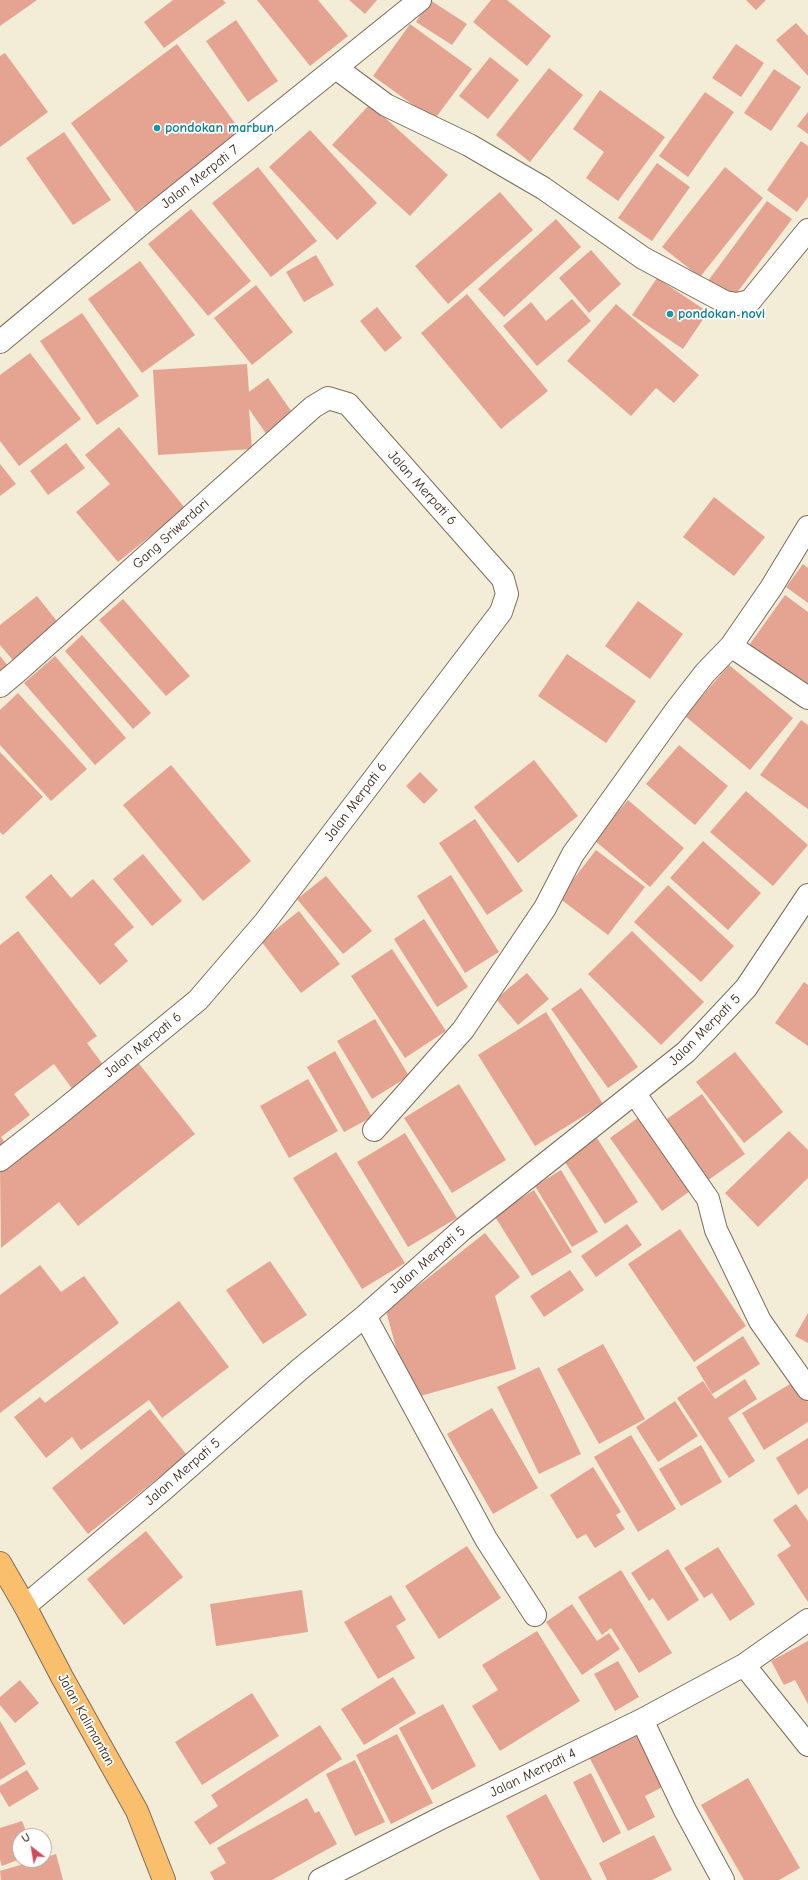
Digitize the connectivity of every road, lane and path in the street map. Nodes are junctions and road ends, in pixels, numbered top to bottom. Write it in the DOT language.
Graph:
graph roads {
  1 [pos="420,0"];
  2 [pos="336,68"];
  3 [pos="808,230"];
  4 [pos="0,342"];
  5 [pos="348,404"];
  6 [pos="808,527"];
  7 [pos="731,646"];
  8 [pos="0,686"];
  9 [pos="808,698"];
  10 [pos="808,895"];
  11 [pos="635,1094"];
  12 [pos="374,1130"];
  13 [pos="0,1160"];
  14 [pos="365,1316"];
  15 [pos="808,1389"];
  16 [pos="0,1563"];
  17 [pos="25,1606"];
  18 [pos="534,1615"];
  19 [pos="808,1620"];
  20 [pos="744,1665"];
  21 [pos="642,1720"];
  22 [pos="808,1745"];
  23 [pos="164,1880"];
  24 [pos="320,1880"];
  25 [pos="723,1880"];
  1 -- 2 [label="street, Jalan Merpati 7"];
  2 -- 3 [label="street"];
  2 -- 4 [label="street, Jalan Merpati 7"];
  5 -- 8 [label="street, Gang Sriwerdari"];
  5 -- 13 [label="street, Jalan Merpati 6"];
  6 -- 7 [label="street"];
  7 -- 9 [label="street"];
  7 -- 12 [label="street"];
  10 -- 11 [label="street, Jalan Merpati 5"];
  11 -- 14 [label="street, Jalan Merpati 5"];
  11 -- 15 [label="street"];
  14 -- 17 [label="street, Jalan Merpati 5"];
  14 -- 18 [label="street"];
  16 -- 17 [label="main road, Jalan Kalimantan"];
  17 -- 23 [label="main road, Jalan Kalimantan"];
  19 -- 20 [label="street, Jalan Merpati 4"];
  20 -- 21 [label="street, Jalan Merpati 4"];
  20 -- 22 [label="street"];
  21 -- 24 [label="street, Jalan Merpati 4"];
  21 -- 25 [label="street"];
}
